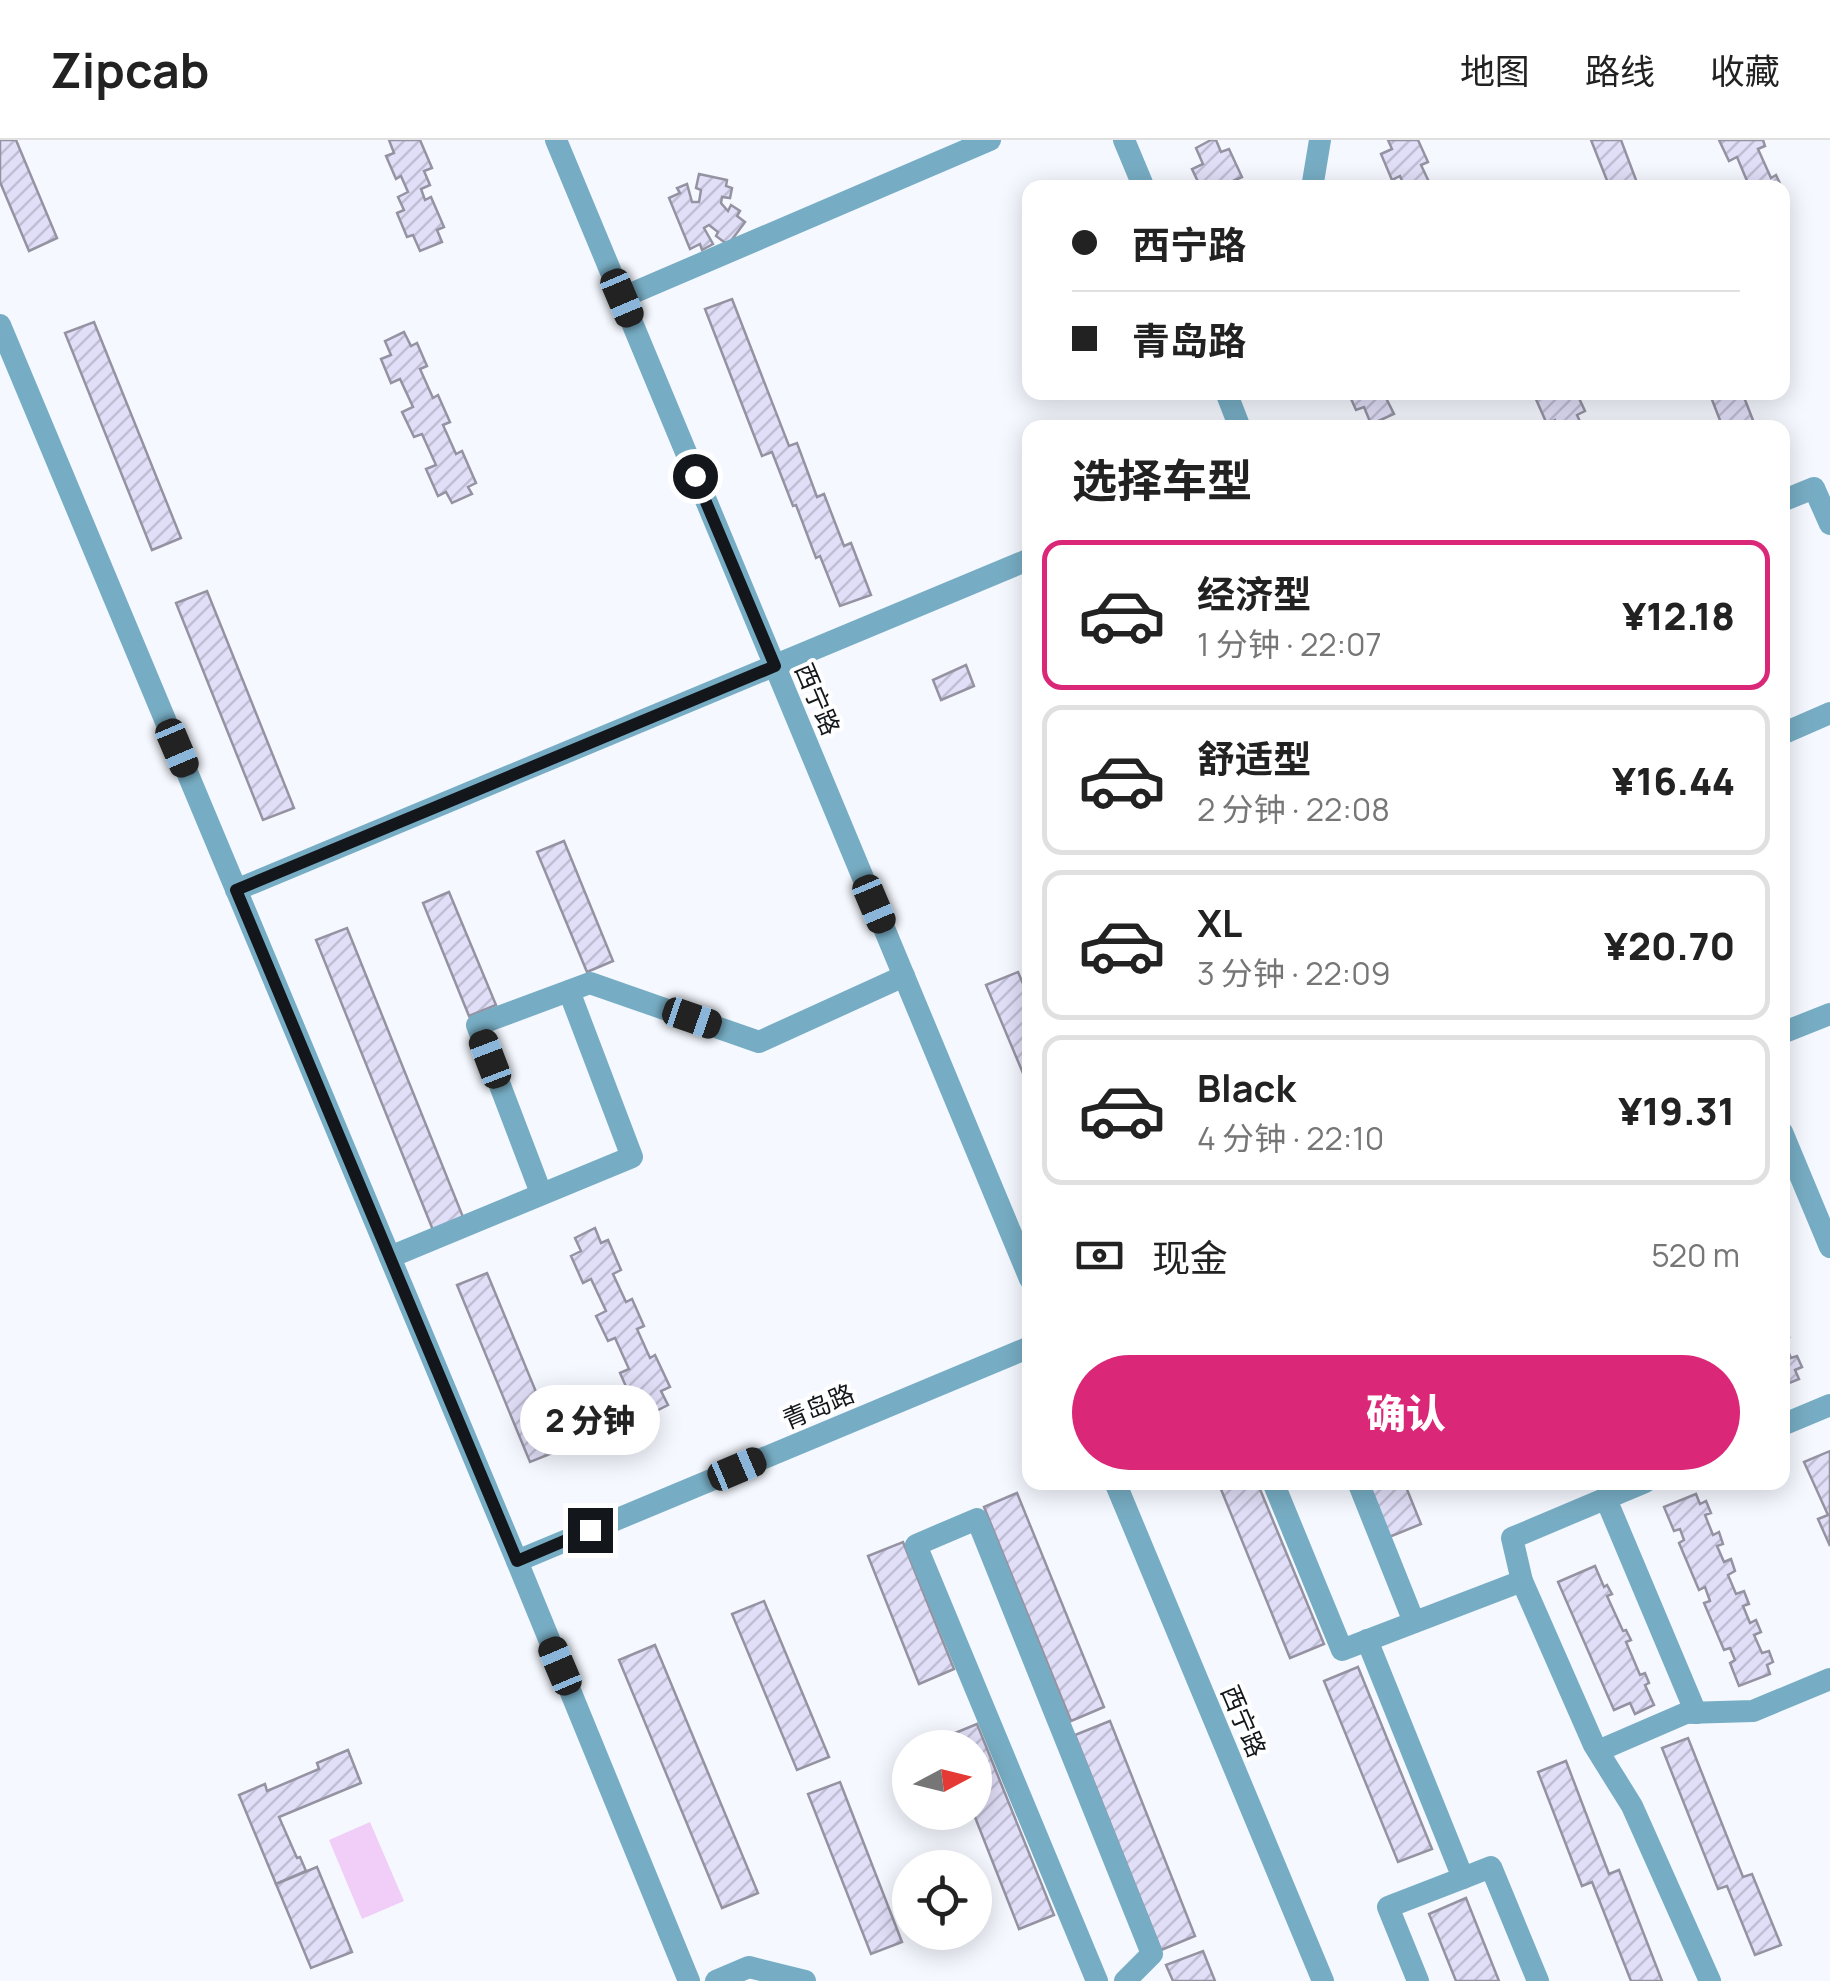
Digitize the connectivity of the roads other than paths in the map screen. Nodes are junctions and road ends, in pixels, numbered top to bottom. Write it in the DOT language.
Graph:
graph roads {
  1 [pos="556,140"];
  2 [pos="990,140"];
  3 [pos="1124,140"];
  4 [pos="1320,140"];
  5 [pos="1141,180"];
  6 [pos="1313,180"];
  7 [pos="622,298"];
  8 [pos="0,325"];
  9 [pos="1790,498"];
  10 [pos="1830,524"];
  11 [pos="1022,563"];
  12 [pos="775,666"];
  13 [pos="1830,713"];
  14 [pos="1790,730"];
  15 [pos="236,890"];
  16 [pos="904,976"];
  17 [pos="569,990"];
  18 [pos="1830,1014"];
  19 [pos="1790,1031"];
  20 [pos="1790,1151"];
  21 [pos="541,1193"];
  22 [pos="1830,1246"];
  23 [pos="390,1257"];
  24 [pos="1022,1260"];
  25 [pos="1022,1350"];
  26 [pos="1830,1405"];
  27 [pos="1790,1422"];
  28 [pos="1118,1490"];
  29 [pos="1276,1490"];
  30 [pos="1361,1490"];
  31 [pos="1627,1490"];
  32 [pos="1606,1499"];
  33 [pos="517,1561"];
  34 [pos="1522,1582"];
  35 [pos="1414,1622"];
  36 [pos="1367,1640"];
  37 [pos="1830,1679"];
  38 [pos="1696,1712"];
  39 [pos="1598,1751"];
  40 [pos="1463,1878"];
  41 [pos="689,1981"];
  42 [pos="716,1981"];
  43 [pos="805,1981"];
  44 [pos="1097,1981"];
  45 [pos="1125,1981"];
  46 [pos="1322,1981"];
  47 [pos="1418,1981"];
  48 [pos="1538,1981"];
  49 [pos="1710,1981"];
  1 -- 7 [label="street, 西宁路"];
  2 -- 7 [label="street"];
  3 -- 5 [label="street"];
  4 -- 6 [label="street"];
  7 -- 12 [label="street, 西宁路"];
  8 -- 15 [label="street"];
  9 -- 10 [label="street"];
  11 -- 12 [label="street"];
  12 -- 15 [label="street"];
  12 -- 16 [label="street, 西宁路"];
  13 -- 14 [label="street"];
  15 -- 23 [label="street"];
  16 -- 17 [label="street"];
  16 -- 24 [label="street, 西宁路"];
  17 -- 21 [label="street"];
  17 -- 21 [label="street"];
  18 -- 19 [label="street"];
  20 -- 22 [label="street"];
  21 -- 23 [label="street"];
  23 -- 33 [label="street"];
  25 -- 33 [label="street, 青岛路"];
  26 -- 27 [label="street"];
  28 -- 46 [label="street, 西宁路"];
  29 -- 36 [label="street"];
  30 -- 35 [label="street"];
  31 -- 32 [label="street"];
  32 -- 34 [label="street"];
  32 -- 38 [label="street"];
  33 -- 41 [label="street"];
  34 -- 35 [label="street"];
  34 -- 39 [label="street"];
  35 -- 36 [label="street"];
  36 -- 40 [label="street"];
  37 -- 38 [label="street"];
  38 -- 39 [label="street"];
  39 -- 49 [label="street"];
  40 -- 47 [label="street"];
  40 -- 48 [label="street"];
  42 -- 43 [label="street"];
  44 -- 45 [label="street"];
}
